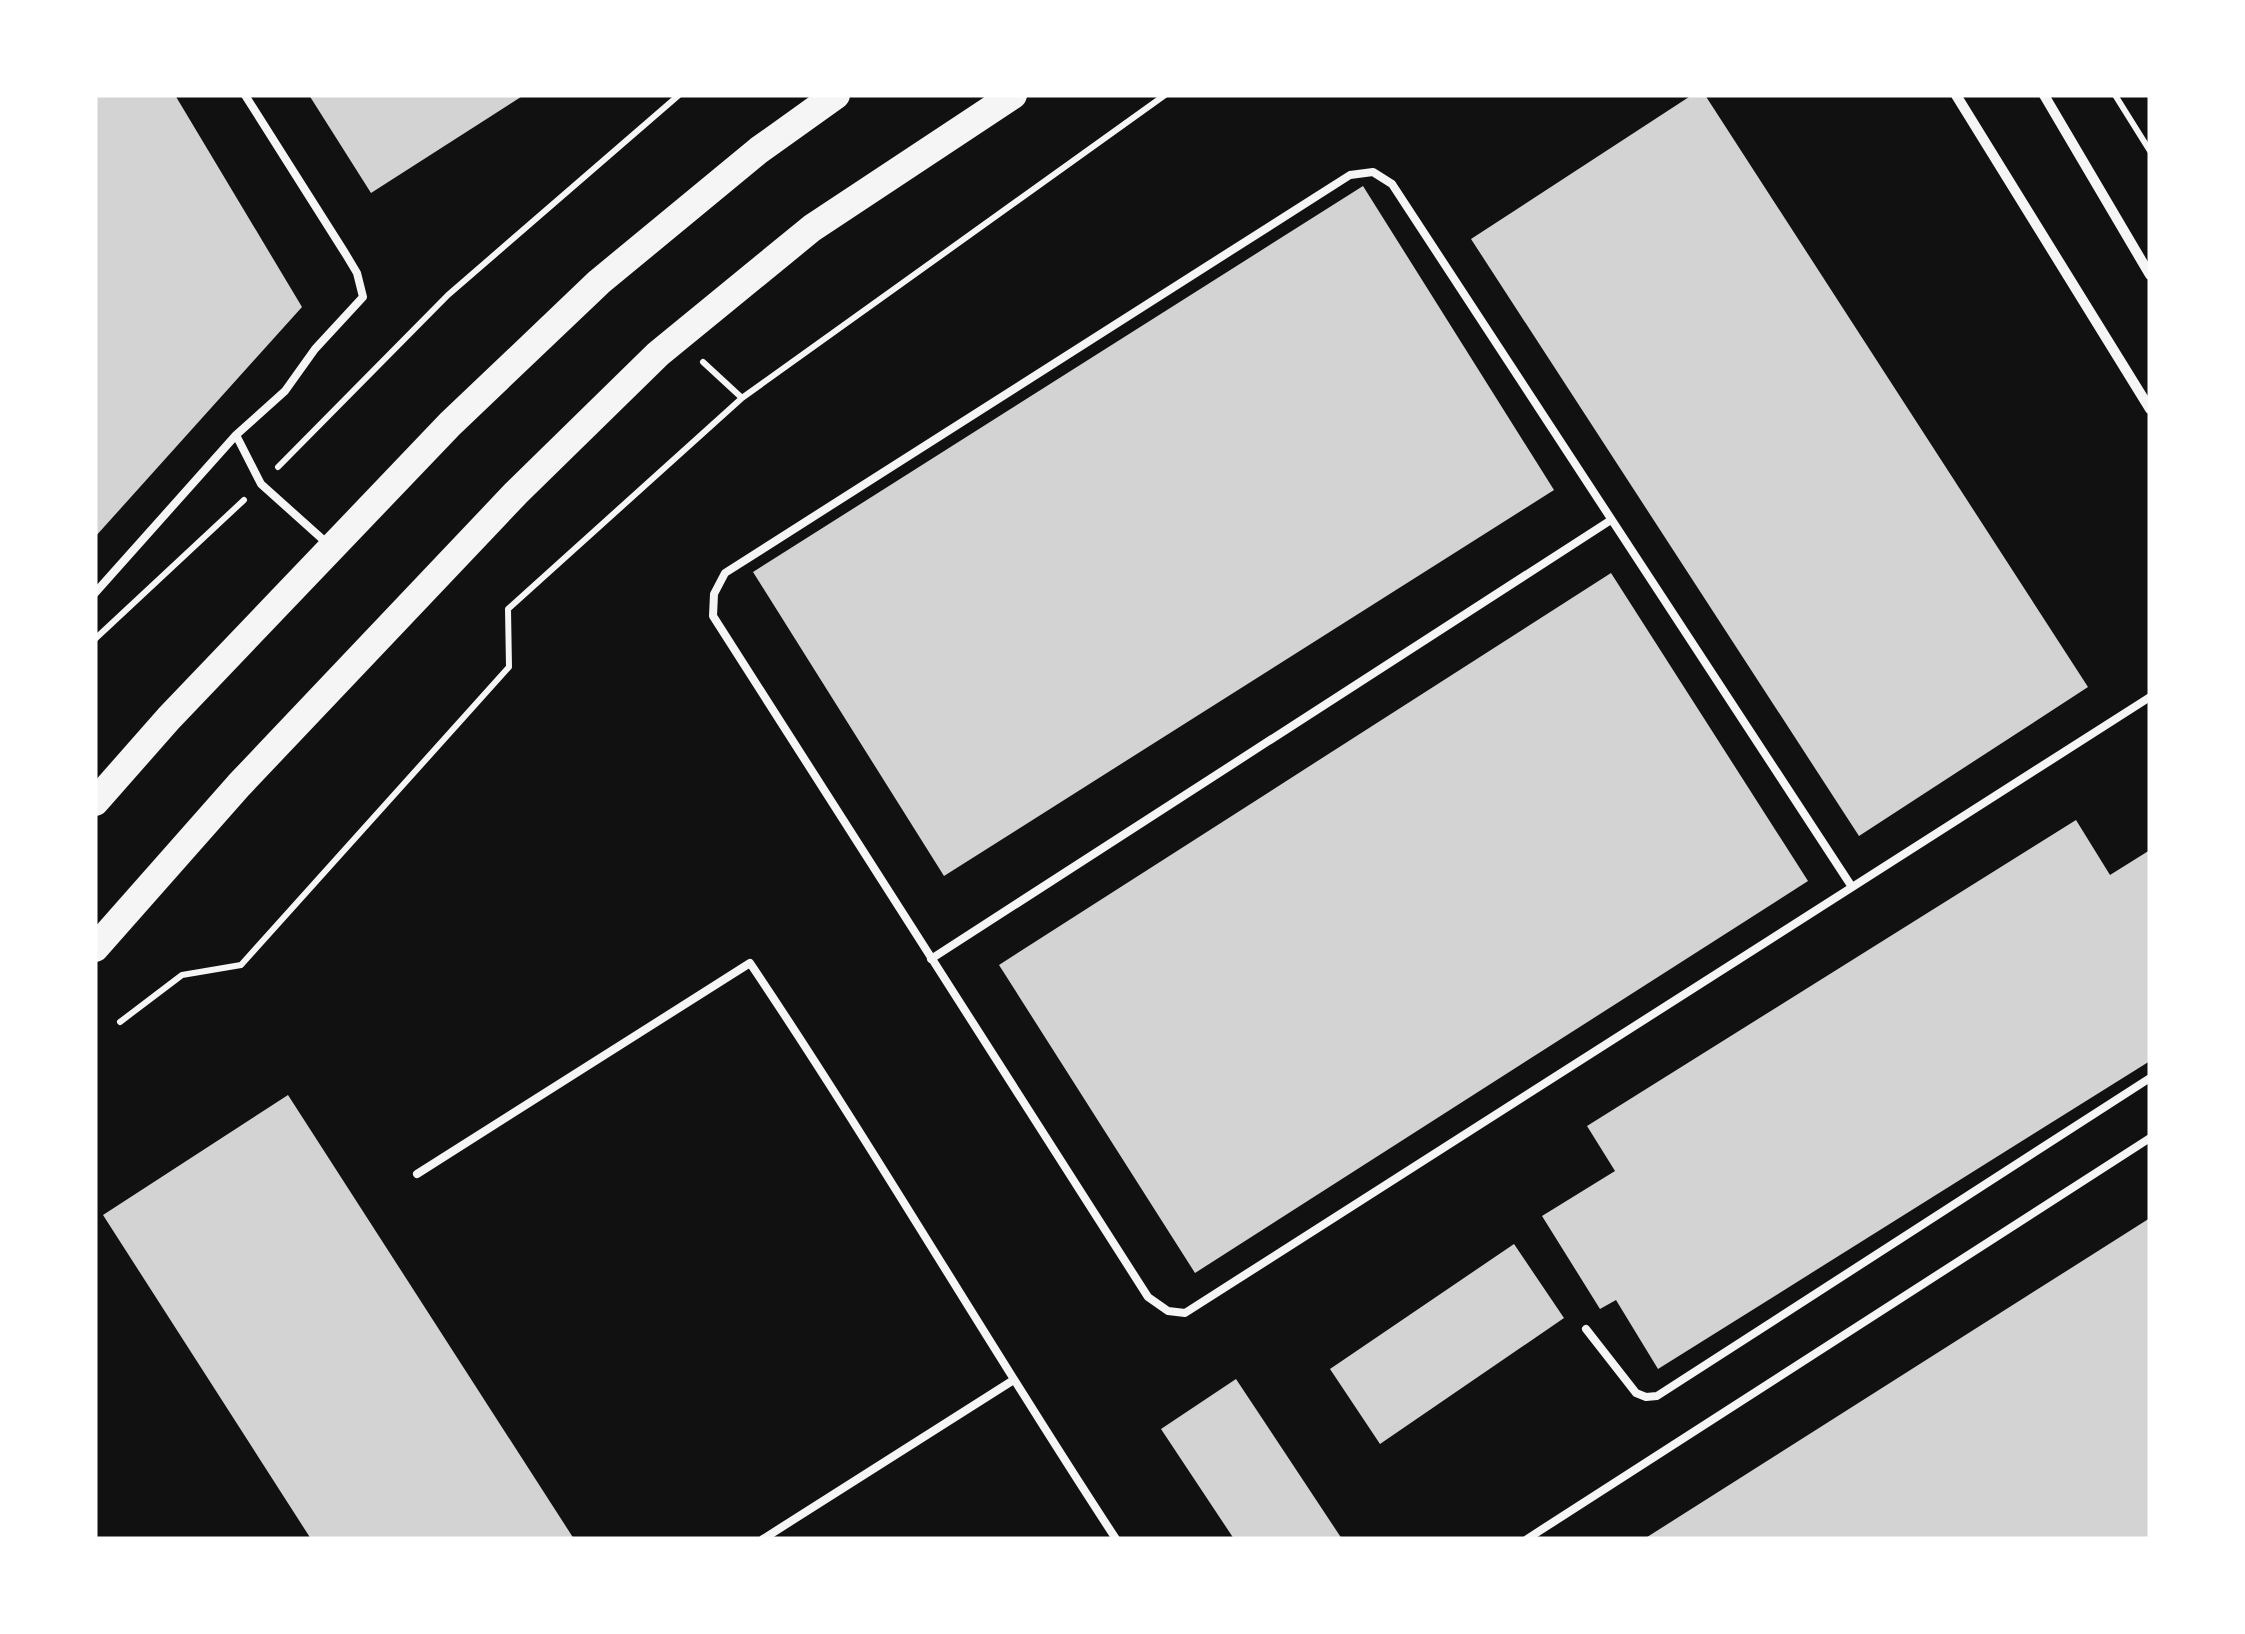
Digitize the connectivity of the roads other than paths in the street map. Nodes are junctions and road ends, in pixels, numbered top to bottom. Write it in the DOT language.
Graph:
graph roads {
  1 [pos="244,95"];
  2 [pos="836,95"];
  3 [pos="1013,95"];
  4 [pos="1956,95"];
  5 [pos="2044,95"];
  6 [pos="2150,274"];
  7 [pos="2150,409"];
  8 [pos="236,435"];
  9 [pos="1612,520"];
  10 [pos="332,548"];
  11 [pos="95,592"];
  12 [pos="2150,696"];
  13 [pos="95,802"];
  14 [pos="1852,887"];
  15 [pos="95,948"];
  16 [pos="932,959"];
  17 [pos="2150,1078"];
  18 [pos="2150,1138"];
  19 [pos="417,1174"];
  20 [pos="1586,1329"];
  21 [pos="1012,1381"];
  22 [pos="762,1539"];
  23 [pos="1116,1539"];
  24 [pos="1528,1539"];
  1 -- 8 [label="lane"];
  2 -- 10 [label="highway"];
  3 -- 15 [label="highway"];
  4 -- 7 [label="street"];
  5 -- 6 [label="street"];
  8 -- 10 [label="lane"];
  8 -- 11 [label="lane"];
  9 -- 14 [label="lane"];
  9 -- 16 [label="lane"];
  9 -- 16 [label="lane"];
  10 -- 13 [label="highway"];
  12 -- 14 [label="lane"];
  14 -- 16 [label="lane"];
  17 -- 20 [label="lane"];
  18 -- 24 [label="lane"];
  19 -- 21 [label="lane"];
  21 -- 22 [label="lane"];
  21 -- 23 [label="lane"];
}
